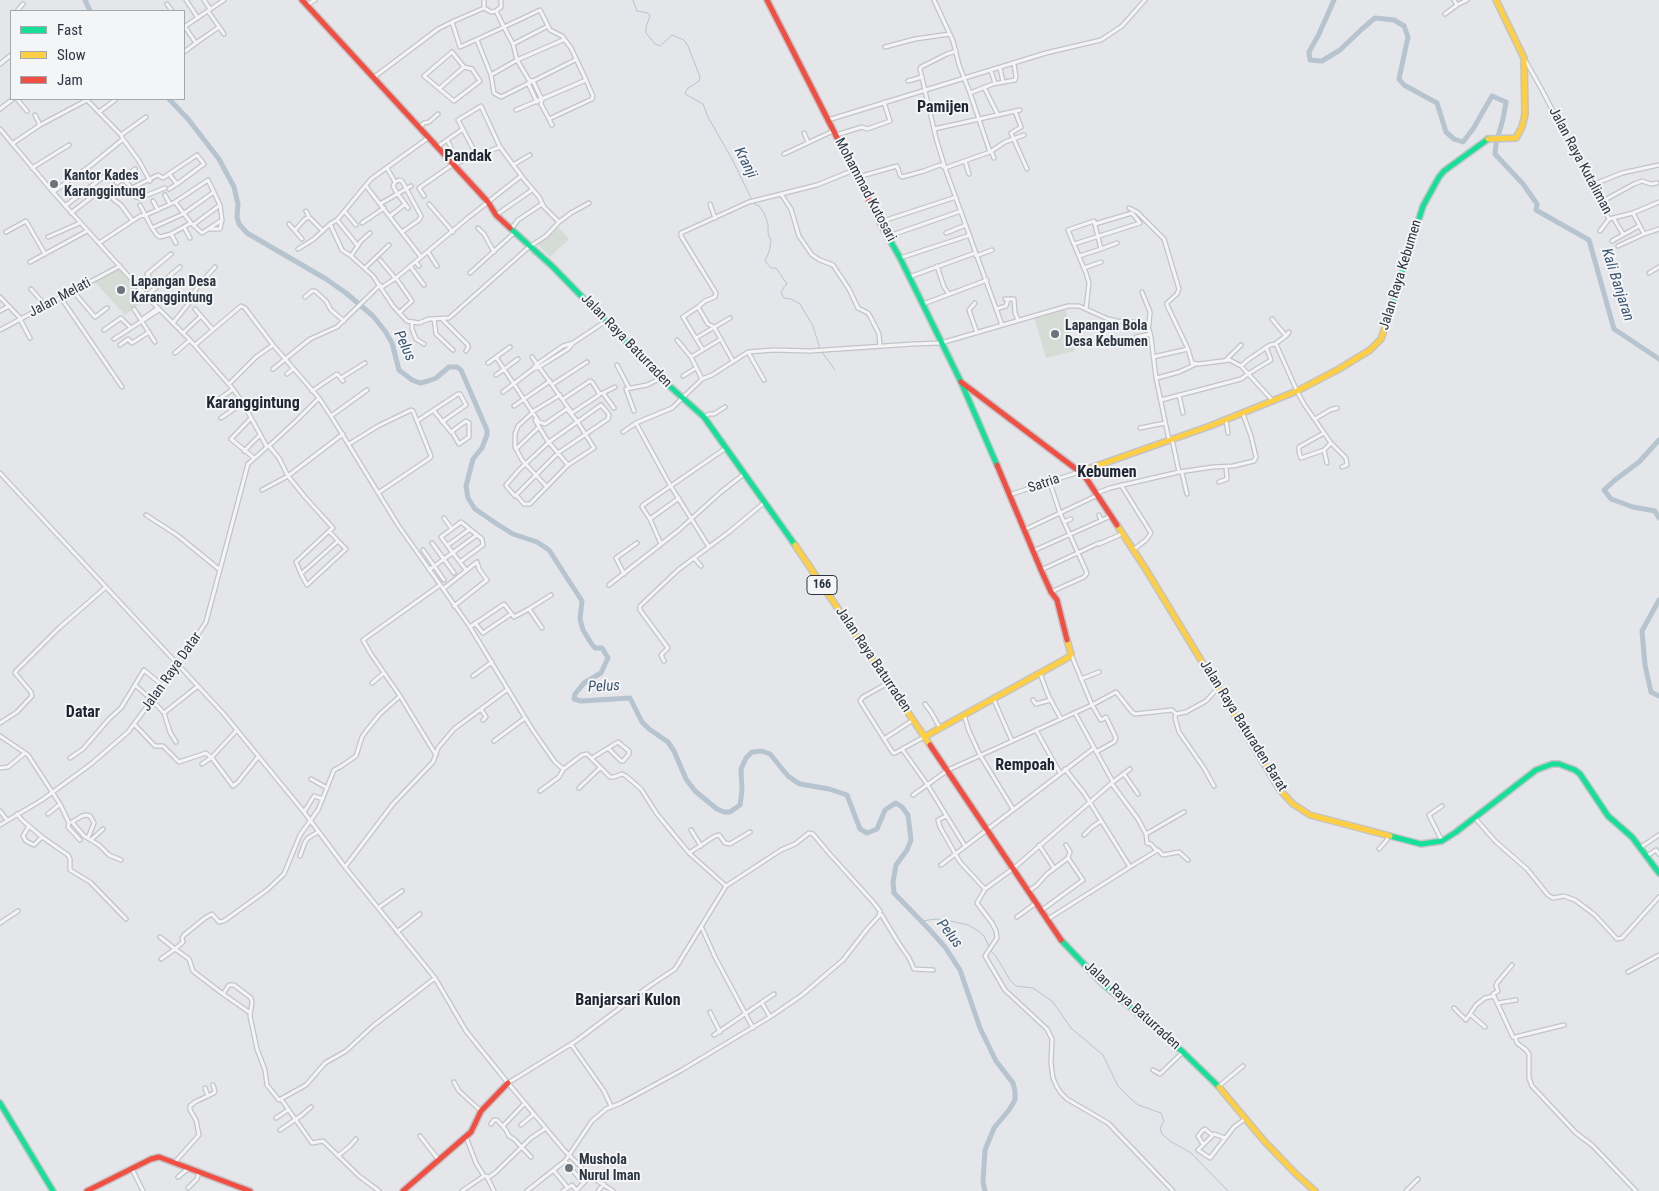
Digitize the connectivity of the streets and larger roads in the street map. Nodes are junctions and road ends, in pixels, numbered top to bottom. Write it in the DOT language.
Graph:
graph roads {
  1 [pos="186,0"];
  2 [pos="204,0"];
  3 [pos="223,0"];
  4 [pos="302,0"];
  5 [pos="315,0"];
  6 [pos="484,0"];
  7 [pos="501,0"];
  8 [pos="767,0"];
  9 [pos="934,0"];
  10 [pos="1145,0"];
  11 [pos="1454,0"];
  12 [pos="1467,0"];
  13 [pos="1496,0"];
  14 [pos="23,4"];
  15 [pos="167,4"];
  16 [pos="1457,5"];
  17 [pos="307,6"];
  18 [pos="484,8"];
  19 [pos="18,10"];
  20 [pos="171,10"];
  21 [pos="209,10"];
  22 [pos="496,11"];
  23 [pos="1445,14"];
  24 [pos="198,18"];
  25 [pos="452,22"];
  26 [pos="185,26"];
  27 [pos="548,26"];
  28 [pos="219,27"];
  29 [pos="504,27"];
  30 [pos="185,28"];
  31 [pos="224,34"];
  32 [pos="950,34"];
  33 [pos="477,40"];
  34 [pos="564,40"];
  35 [pos="196,43"];
  36 [pos="512,44"];
  37 [pos="460,47"];
  38 [pos="885,47"];
  39 [pos="185,51"];
  40 [pos="956,51"];
  41 [pos="452,52"];
  42 [pos="10,56"];
  43 [pos="1524,58"];
  44 [pos="517,60"];
  45 [pos="575,60"];
  46 [pos="0,64"];
  47 [pos="1014,64"];
  48 [pos="464,67"];
  49 [pos="1000,68"];
  50 [pos="990,71"];
  51 [pos="491,75"];
  52 [pos="922,77"];
  53 [pos="372,78"];
  54 [pos="964,78"];
  55 [pos="586,80"];
  56 [pos="908,81"];
  57 [pos="530,82"];
  58 [pos="1003,82"];
  59 [pos="995,83"];
  60 [pos="984,87"];
  61 [pos="440,88"];
  62 [pos="924,91"];
  63 [pos="970,93"];
  64 [pos="12,100"];
  65 [pos="19,100"];
  66 [pos="86,100"];
  67 [pos="89,100"];
  68 [pos="115,100"];
  69 [pos="537,102"];
  70 [pos="542,102"];
  71 [pos="884,102"];
  72 [pos="0,109"];
  73 [pos="516,110"];
  74 [pos="1020,110"];
  75 [pos="28,111"];
  76 [pos="1015,111"];
  77 [pos="99,112"];
  78 [pos="35,114"];
  79 [pos="438,114"];
  80 [pos="998,115"];
  81 [pos="146,117"];
  82 [pos="549,119"];
  83 [pos="828,120"];
  84 [pos="979,120"];
  85 [pos="40,125"];
  86 [pos="552,125"];
  87 [pos="419,128"];
  88 [pos="0,129"];
  89 [pos="463,129"];
  90 [pos="934,129"];
  91 [pos="834,132"];
  92 [pos="804,133"];
  93 [pos="1024,135"];
  94 [pos="122,137"];
  95 [pos="428,138"];
  96 [pos="1013,139"];
  97 [pos="447,140"];
  98 [pos="808,142"];
  99 [pos="12,144"];
  100 [pos="69,145"];
  101 [pos="436,147"];
  102 [pos="451,147"];
  103 [pos="500,147"];
  104 [pos="991,151"];
  105 [pos="784,154"];
  106 [pos="530,155"];
  107 [pos="477,156"];
  108 [pos="994,158"];
  109 [pos="965,162"];
  110 [pos="452,165"];
  111 [pos="513,165"];
  112 [pos="1659,165"];
  113 [pos="32,168"];
  114 [pos="387,168"];
  115 [pos="945,168"];
  116 [pos="135,169"];
  117 [pos="1027,169"];
  118 [pos="854,170"];
  119 [pos="169,174"];
  120 [pos="970,174"];
  121 [pos="521,176"];
  122 [pos="858,177"];
  123 [pos="123,179"];
  124 [pos="150,181"];
  125 [pos="395,182"];
  126 [pos="1656,183"];
  127 [pos="177,184"];
  128 [pos="1592,185"];
  129 [pos="366,186"];
  130 [pos="411,186"];
  131 [pos="132,188"];
  132 [pos="406,189"];
  133 [pos="532,190"];
  134 [pos="52,192"];
  135 [pos="98,192"];
  136 [pos="214,192"];
  137 [pos="397,193"];
  138 [pos="781,194"];
  139 [pos="165,195"];
  140 [pos="424,196"];
  141 [pos="956,197"];
  142 [pos="113,199"];
  143 [pos="153,201"];
  144 [pos="175,202"];
  145 [pos="488,202"];
  146 [pos="1601,202"];
  147 [pos="1659,202"];
  148 [pos="588,203"];
  149 [pos="170,204"];
  150 [pos="380,204"];
  151 [pos="429,204"];
  152 [pos="542,204"];
  153 [pos="710,204"];
  154 [pos="140,205"];
  155 [pos="220,205"];
  156 [pos="404,205"];
  157 [pos="65,206"];
  158 [pos="384,208"];
  159 [pos="408,208"];
  160 [pos="1129,208"];
  161 [pos="158,210"];
  162 [pos="306,211"];
  163 [pos="961,211"];
  164 [pos="344,212"];
  165 [pos="71,213"];
  166 [pos="1633,213"];
  167 [pos="183,214"];
  168 [pos="146,215"];
  169 [pos="496,215"];
  170 [pos="390,216"];
  171 [pos="309,217"];
  172 [pos="715,218"];
  173 [pos="1609,219"];
  174 [pos="1614,219"];
  175 [pos="132,220"];
  176 [pos="338,220"];
  177 [pos="559,222"];
  178 [pos="880,222"];
  179 [pos="80,223"];
  180 [pos="362,223"];
  181 [pos="192,224"];
  182 [pos="289,224"];
  183 [pos="330,224"];
  184 [pos="1095,224"];
  185 [pos="356,225"];
  186 [pos="966,225"];
  187 [pos="1639,226"];
  188 [pos="184,227"];
  189 [pos="152,228"];
  190 [pos="478,228"];
  191 [pos="1659,229"];
  192 [pos="295,230"];
  193 [pos="88,231"];
  194 [pos="323,231"];
  195 [pos="513,231"];
  196 [pos="1600,231"];
  197 [pos="6,232"];
  198 [pos="402,232"];
  199 [pos="453,232"];
  200 [pos="370,233"];
  201 [pos="946,233"];
  202 [pos="171,234"];
  203 [pos="1623,234"];
  204 [pos="1644,234"];
  205 [pos="970,235"];
  206 [pos="889,236"];
  207 [pos="48,237"];
  208 [pos="1098,237"];
  209 [pos="190,238"];
  210 [pos="302,239"];
  211 [pos="1612,241"];
  212 [pos="99,243"];
  213 [pos="176,243"];
  214 [pos="1074,244"];
  215 [pos="1117,244"];
  216 [pos="389,245"];
  217 [pos="358,246"];
  218 [pos="1618,246"];
  219 [pos="529,247"];
  220 [pos="1101,248"];
  221 [pos="298,249"];
  222 [pos="992,250"];
  223 [pos="428,252"];
  224 [pos="494,252"];
  225 [pos="45,254"];
  226 [pos="171,254"];
  227 [pos="976,254"];
  228 [pos="352,255"];
  229 [pos="1079,256"];
  230 [pos="421,257"];
  231 [pos="900,258"];
  232 [pos="380,260"];
  233 [pos="30,262"];
  234 [pos="416,262"];
  235 [pos="1101,262"];
  236 [pos="120,266"];
  237 [pos="366,266"];
  238 [pos="410,266"];
  239 [pos="419,266"];
  240 [pos="437,266"];
  241 [pos="937,266"];
  242 [pos="180,267"];
  243 [pos="1659,267"];
  244 [pos="215,268"];
  245 [pos="1084,268"];
  246 [pos="470,272"];
  247 [pos="1649,273"];
  248 [pos="909,277"];
  249 [pos="395,278"];
  250 [pos="987,280"];
  251 [pos="424,285"];
  252 [pos="158,286"];
  253 [pos="381,286"];
  254 [pos="31,289"];
  255 [pos="73,291"];
  256 [pos="1142,292"];
  257 [pos="949,294"];
  258 [pos="146,296"];
  259 [pos="0,297"];
  260 [pos="305,297"];
  261 [pos="61,298"];
  262 [pos="975,303"];
  263 [pos="923,304"];
  264 [pos="45,305"];
  265 [pos="9,306"];
  266 [pos="698,307"];
  267 [pos="107,308"];
  268 [pos="134,309"];
  269 [pos="158,309"];
  270 [pos="195,309"];
  271 [pos="996,309"];
  272 [pos="1086,309"];
  273 [pos="0,311"];
  274 [pos="399,313"];
  275 [pos="201,316"];
  276 [pos="434,318"];
  277 [pos="730,318"];
  278 [pos="20,319"];
  279 [pos="442,319"];
  280 [pos="1272,319"];
  281 [pos="1018,320"];
  282 [pos="141,321"];
  283 [pos="344,321"];
  284 [pos="606,321"];
  285 [pos="412,322"];
  286 [pos="173,323"];
  287 [pos="1002,325"];
  288 [pos="1148,326"];
  289 [pos="131,328"];
  290 [pos="714,328"];
  291 [pos="0,330"];
  292 [pos="104,330"];
  293 [pos="213,330"];
  294 [pos="149,332"];
  295 [pos="1289,332"];
  296 [pos="183,333"];
  297 [pos="977,333"];
  298 [pos="1150,334"];
  299 [pos="1286,336"];
  300 [pos="1136,337"];
  301 [pos="30,338"];
  302 [pos="696,338"];
  303 [pos="114,339"];
  304 [pos="721,339"];
  305 [pos="190,340"];
  306 [pos="677,340"];
  307 [pos="156,342"];
  308 [pos="573,343"];
  309 [pos="942,343"];
  310 [pos="424,344"];
  311 [pos="1275,344"];
  312 [pos="120,345"];
  313 [pos="195,345"];
  314 [pos="273,345"];
  315 [pos="1241,345"];
  316 [pos="564,346"];
  317 [pos="880,346"];
  318 [pos="510,347"];
  319 [pos="1266,347"];
  320 [pos="453,350"];
  321 [pos="566,350"];
  322 [pos="703,350"];
  323 [pos="1188,350"];
  324 [pos="466,351"];
  325 [pos="748,352"];
  326 [pos="175,353"];
  327 [pos="496,357"];
  328 [pos="532,357"];
  329 [pos="691,357"];
  330 [pos="1153,357"];
  331 [pos="284,359"];
  332 [pos="518,359"];
  333 [pos="1226,360"];
  334 [pos="733,361"];
  335 [pos="587,362"];
  336 [pos="365,363"];
  337 [pos="488,363"];
  338 [pos="1196,364"];
  339 [pos="617,365"];
  340 [pos="538,366"];
  341 [pos="1241,366"];
  342 [pos="273,368"];
  343 [pos="696,368"];
  344 [pos="293,369"];
  345 [pos="504,369"];
  346 [pos="286,374"];
  347 [pos="1248,374"];
  348 [pos="496,375"];
  349 [pos="683,376"];
  350 [pos="661,378"];
  351 [pos="1157,378"];
  352 [pos="702,379"];
  353 [pos="764,380"];
  354 [pos="961,382"];
  355 [pos="551,383"];
  356 [pos="229,384"];
  357 [pos="513,384"];
  358 [pos="122,387"];
  359 [pos="615,387"];
  360 [pos="629,388"];
  361 [pos="234,389"];
  362 [pos="367,390"];
  363 [pos="312,391"];
  364 [pos="973,391"];
  365 [pos="1297,391"];
  366 [pos="503,392"];
  367 [pos="601,394"];
  368 [pos="560,395"];
  369 [pos="1179,395"];
  370 [pos="319,398"];
  371 [pos="683,398"];
  372 [pos="967,398"];
  373 [pos="563,399"];
  374 [pos="523,400"];
  375 [pos="1160,400"];
  376 [pos="1274,401"];
  377 [pos="214,403"];
  378 [pos="243,403"];
  379 [pos="514,406"];
  380 [pos="724,407"];
  381 [pos="614,408"];
  382 [pos="1337,408"];
  383 [pos="568,409"];
  384 [pos="434,410"];
  385 [pos="634,410"];
  386 [pos="532,413"];
  387 [pos="1183,413"];
  388 [pos="1243,414"];
  389 [pos="331,416"];
  390 [pos="704,417"];
  391 [pos="221,418"];
  392 [pos="251,418"];
  393 [pos="1315,419"];
  394 [pos="1226,420"];
  395 [pos="417,421"];
  396 [pos="577,421"];
  397 [pos="442,422"];
  398 [pos="636,423"];
  399 [pos="1165,423"];
  400 [pos="539,427"];
  401 [pos="1140,428"];
  402 [pos="452,432"];
  403 [pos="624,432"];
  404 [pos="1324,433"];
  405 [pos="343,434"];
  406 [pos="585,434"];
  407 [pos="1228,434"];
  408 [pos="260,435"];
  409 [pos="1170,439"];
  410 [pos="549,442"];
  411 [pos="349,444"];
  412 [pos="1332,444"];
  413 [pos="268,447"];
  414 [pos="726,448"];
  415 [pos="244,450"];
  416 [pos="516,450"];
  417 [pos="1324,450"];
  418 [pos="558,453"];
  419 [pos="254,458"];
  420 [pos="1327,463"];
  421 [pos="526,464"];
  422 [pos="568,465"];
  423 [pos="1226,467"];
  424 [pos="1342,467"];
  425 [pos="1079,472"];
  426 [pos="1181,472"];
  427 [pos="0,473"];
  428 [pos="744,474"];
  429 [pos="535,475"];
  430 [pos="288,476"];
  431 [pos="1050,482"];
  432 [pos="1219,482"];
  433 [pos="1121,485"];
  434 [pos="671,486"];
  435 [pos="546,487"];
  436 [pos="262,490"];
  437 [pos="378,493"];
  438 [pos="1097,494"];
  439 [pos="1187,494"];
  440 [pos="516,495"];
  441 [pos="1009,496"];
  442 [pos="679,498"];
  443 [pos="765,502"];
  444 [pos="1060,512"];
  445 [pos="146,515"];
  446 [pos="1099,515"];
  447 [pos="1111,516"];
  448 [pos="444,518"];
  449 [pos="650,519"];
  450 [pos="691,519"];
  451 [pos="1071,519"];
  452 [pos="1101,520"];
  453 [pos="1064,522"];
  454 [pos="452,529"];
  455 [pos="470,529"];
  456 [pos="1024,530"];
  457 [pos="329,531"];
  458 [pos="1069,534"];
  459 [pos="1122,534"];
  460 [pos="477,535"];
  461 [pos="338,541"];
  462 [pos="432,543"];
  463 [pos="637,543"];
  464 [pos="661,544"];
  465 [pos="448,545"];
  466 [pos="709,547"];
  467 [pos="423,550"];
  468 [pos="1133,550"];
  469 [pos="1033,551"];
  470 [pos="453,553"];
  471 [pos="1078,554"];
  472 [pos="694,558"];
  473 [pos="444,560"];
  474 [pos="460,562"];
  475 [pos="434,566"];
  476 [pos="701,566"];
  477 [pos="220,570"];
  478 [pos="429,570"];
  479 [pos="466,570"];
  480 [pos="1041,570"];
  481 [pos="454,572"];
  482 [pos="302,574"];
  483 [pos="624,574"];
  484 [pos="444,580"];
  485 [pos="609,585"];
  486 [pos="106,587"];
  487 [pos="441,587"];
  488 [pos="1051,592"];
  489 [pos="551,595"];
  490 [pos="454,606"];
  491 [pos="529,608"];
  492 [pos="511,614"];
  493 [pos="475,623"];
  494 [pos="470,627"];
  495 [pos="542,628"];
  496 [pos="1071,654"];
  497 [pos="664,661"];
  498 [pos="492,662"];
  499 [pos="178,665"];
  500 [pos="1099,672"];
  501 [pos="384,673"];
  502 [pos="1040,673"];
  503 [pos="473,676"];
  504 [pos="1081,679"];
  505 [pos="888,682"];
  506 [pos="372,683"];
  507 [pos="135,685"];
  508 [pos="162,686"];
  509 [pos="198,686"];
  510 [pos="1218,688"];
  511 [pos="508,689"];
  512 [pos="400,696"];
  513 [pos="152,700"];
  514 [pos="994,700"];
  515 [pos="1033,700"];
  516 [pos="1051,700"];
  517 [pos="925,704"];
  518 [pos="1092,704"];
  519 [pos="481,709"];
  520 [pos="164,713"];
  521 [pos="1075,713"];
  522 [pos="1176,714"];
  523 [pos="964,716"];
  524 [pos="525,718"];
  525 [pos="1061,719"];
  526 [pos="483,720"];
  527 [pos="913,720"];
  528 [pos="0,723"];
  529 [pos="134,724"];
  530 [pos="940,728"];
  531 [pos="237,730"];
  532 [pos="1036,730"];
  533 [pos="0,736"];
  534 [pos="924,736"];
  535 [pos="884,739"];
  536 [pos="494,741"];
  537 [pos="1012,741"];
  538 [pos="176,742"];
  539 [pos="609,748"];
  540 [pos="902,749"];
  541 [pos="1095,750"];
  542 [pos="24,753"];
  543 [pos="436,755"];
  544 [pos="980,755"];
  545 [pos="258,757"];
  546 [pos="70,758"];
  547 [pos="212,758"];
  548 [pos="592,758"];
  549 [pos="202,764"];
  550 [pos="600,767"];
  551 [pos="0,768"];
  552 [pos="564,768"];
  553 [pos="1065,769"];
  554 [pos="1130,769"];
  555 [pos="948,770"];
  556 [pos="1060,773"];
  557 [pos="1124,774"];
  558 [pos="311,779"];
  559 [pos="1113,783"];
  560 [pos="927,784"];
  561 [pos="1214,786"];
  562 [pos="327,788"];
  563 [pos="579,788"];
  564 [pos="540,791"];
  565 [pos="52,792"];
  566 [pos="1138,794"];
  567 [pos="913,795"];
  568 [pos="323,799"];
  569 [pos="1089,802"];
  570 [pos="60,804"];
  571 [pos="1442,806"];
  572 [pos="1013,809"];
  573 [pos="0,811"];
  574 [pos="304,812"];
  575 [pos="1184,812"];
  576 [pos="17,814"];
  577 [pos="48,814"];
  578 [pos="946,816"];
  579 [pos="1475,818"];
  580 [pos="7,820"];
  581 [pos="311,821"];
  582 [pos="1101,821"];
  583 [pos="70,822"];
  584 [pos="0,825"];
  585 [pos="29,826"];
  586 [pos="986,828"];
  587 [pos="103,829"];
  588 [pos="80,830"];
  589 [pos="691,830"];
  590 [pos="318,832"];
  591 [pos="750,832"];
  592 [pos="1146,834"];
  593 [pos="76,835"];
  594 [pos="1084,835"];
  595 [pos="1388,835"];
  596 [pos="1659,835"];
  597 [pos="42,837"];
  598 [pos="90,839"];
  599 [pos="80,840"];
  600 [pos="1442,840"];
  601 [pos="1039,845"];
  602 [pos="1066,845"];
  603 [pos="701,846"];
  604 [pos="965,846"];
  605 [pos="1641,847"];
  606 [pos="1379,849"];
  607 [pos="1156,850"];
  608 [pos="689,853"];
  609 [pos="955,853"];
  610 [pos="1659,854"];
  611 [pos="300,856"];
  612 [pos="1647,856"];
  613 [pos="1068,858"];
  614 [pos="122,860"];
  615 [pos="1188,860"];
  616 [pos="941,864"];
  617 [pos="345,867"];
  618 [pos="1130,867"];
  619 [pos="1014,868"];
  620 [pos="1054,868"];
  621 [pos="1659,873"];
  622 [pos="726,886"];
  623 [pos="985,889"];
  624 [pos="402,891"];
  625 [pos="1029,891"];
  626 [pos="1659,897"];
  627 [pos="1036,903"];
  628 [pos="378,908"];
  629 [pos="18,911"];
  630 [pos="1042,911"];
  631 [pos="420,914"];
  632 [pos="880,914"];
  633 [pos="1017,916"];
  634 [pos="126,919"];
  635 [pos="1048,919"];
  636 [pos="0,922"];
  637 [pos="701,928"];
  638 [pos="397,932"];
  639 [pos="160,937"];
  640 [pos="175,949"];
  641 [pos="1659,956"];
  642 [pos="161,959"];
  643 [pos="1512,965"];
  644 [pos="933,970"];
  645 [pos="1628,972"];
  646 [pos="435,978"];
  647 [pos="223,994"];
  648 [pos="774,994"];
  649 [pos="1494,996"];
  650 [pos="1516,1000"];
  651 [pos="762,1003"];
  652 [pos="1498,1003"];
  653 [pos="1454,1008"];
  654 [pos="249,1012"];
  655 [pos="710,1012"];
  656 [pos="745,1012"];
  657 [pos="1470,1014"];
  658 [pos="770,1017"];
  659 [pos="1564,1025"];
  660 [pos="1485,1027"];
  661 [pos="753,1028"];
  662 [pos="720,1032"];
  663 [pos="714,1035"];
  664 [pos="1515,1037"];
  665 [pos="571,1044"];
  666 [pos="1183,1052"];
  667 [pos="1243,1066"];
  668 [pos="1153,1070"];
  669 [pos="454,1082"];
  670 [pos="508,1083"];
  671 [pos="213,1085"];
  672 [pos="1219,1086"];
  673 [pos="205,1088"];
  674 [pos="208,1096"];
  675 [pos="281,1100"];
  676 [pos="0,1102"];
  677 [pos="525,1103"];
  678 [pos="610,1106"];
  679 [pos="311,1107"];
  680 [pos="288,1110"];
  681 [pos="481,1111"];
  682 [pos="534,1114"];
  683 [pos="276,1118"];
  684 [pos="1245,1118"];
  685 [pos="295,1120"];
  686 [pos="491,1124"];
  687 [pos="521,1125"];
  688 [pos="503,1126"];
  689 [pos="546,1128"];
  690 [pos="280,1130"];
  691 [pos="1212,1135"];
  692 [pos="420,1136"];
  693 [pos="466,1137"];
  694 [pos="1225,1138"];
  695 [pos="356,1139"];
  696 [pos="1203,1144"];
  697 [pos="521,1147"];
  698 [pos="569,1155"];
  699 [pos="338,1156"];
  700 [pos="531,1157"];
  701 [pos="438,1159"];
  702 [pos="565,1161"];
  703 [pos="174,1163"];
  704 [pos="189,1168"];
  705 [pos="132,1169"];
  706 [pos="554,1171"];
  707 [pos="199,1172"];
  708 [pos="590,1176"];
  709 [pos="178,1177"];
  710 [pos="486,1177"];
  711 [pos="1418,1179"];
  712 [pos="583,1183"];
  713 [pos="604,1184"];
  714 [pos="188,1188"];
  715 [pos="568,1188"];
  716 [pos="53,1191"];
  717 [pos="87,1191"];
  718 [pos="143,1191"];
  719 [pos="250,1191"];
  720 [pos="379,1191"];
  721 [pos="403,1191"];
  722 [pos="462,1191"];
  723 [pos="494,1191"];
  724 [pos="527,1191"];
  725 [pos="563,1191"];
  726 [pos="577,1191"];
  727 [pos="598,1191"];
  728 [pos="614,1191"];
  729 [pos="1173,1191"];
  730 [pos="1315,1191"];
  731 [pos="1406,1191"];
  732 [pos="1636,1191"];
  1 -- 24 [label="street"];
  2 -- 21 [label="street"];
  3 -- 21 [label="street"];
  4 -- 17 [label="street, Jalan Raya Baturraden / 166"];
  5 -- 17 [label="street"];
  6 -- 18 [label="street"];
  7 -- 22 [label="street"];
  8 -- 83 [label="street, Mohammad Kutosari"];
  9 -- 32 [label="street"];
  10 -- 47 [label="street"];
  11 -- 16 [label="street"];
  12 -- 16 [label="street"];
  13 -- 43 [label="street"];
  14 -- 19 [label="street"];
  15 -- 20 [label="street"];
  16 -- 23 [label="street"];
  17 -- 53 [label="street, Jalan Raya Baturraden / 166"];
  18 -- 22 [label="street"];
  18 -- 25 [label="street"];
  21 -- 24 [label="street"];
  21 -- 28 [label="street"];
  22 -- 29 [label="street"];
  24 -- 26 [label="street"];
  25 -- 37 [label="street"];
  25 -- 53 [label="street"];
  27 -- 29 [label="street"];
  27 -- 34 [label="street"];
  27 -- 36 [label="street"];
  28 -- 31 [label="street"];
  28 -- 35 [label="street"];
  29 -- 33 [label="street"];
  29 -- 36 [label="street"];
  30 -- 35 [label="street"];
  32 -- 38 [label="street"];
  32 -- 40 [label="street"];
  33 -- 37 [label="street"];
  33 -- 51 [label="street"];
  34 -- 44 [label="street"];
  34 -- 45 [label="street"];
  35 -- 39 [label="street"];
  36 -- 44 [label="street"];
  37 -- 41 [label="street"];
  40 -- 52 [label="street"];
  40 -- 54 [label="street"];
  41 -- 48 [label="street"];
  41 -- 61 [label="street"];
  42 -- 46 [label="street"];
  43 -- 128 [label="street, Jalan Raya Kutaliman"];
  43 -- 365 [label="street, Jalan Raya Kebumen"];
  44 -- 51 [label="street"];
  44 -- 57 [label="street"];
  45 -- 55 [label="street"];
  45 -- 57 [label="street"];
  47 -- 49 [label="street"];
  47 -- 58 [label="street"];
  48 -- 61 [label="street"];
  48 -- 61 [label="street"];
  49 -- 50 [label="street"];
  49 -- 58 [label="street"];
  50 -- 54 [label="street"];
  50 -- 59 [label="street"];
  51 -- 57 [label="street"];
  52 -- 56 [label="street"];
  52 -- 62 [label="street"];
  53 -- 87 [label="street, Jalan Raya Baturraden / 166"];
  54 -- 62 [label="street"];
  54 -- 63 [label="street"];
  55 -- 70 [label="street"];
  55 -- 82 [label="street"];
  57 -- 69 [label="street"];
  57 -- 70 [label="street"];
  58 -- 59 [label="street"];
  59 -- 60 [label="street"];
  60 -- 63 [label="street"];
  60 -- 80 [label="street"];
  62 -- 71 [label="street"];
  62 -- 90 [label="street"];
  63 -- 84 [label="street"];
  64 -- 72 [label="street"];
  65 -- 75 [label="street"];
  66 -- 85 [label="street"];
  67 -- 77 [label="street"];
  68 -- 77 [label="street"];
  69 -- 70 [label="street"];
  69 -- 73 [label="street"];
  70 -- 82 [label="street"];
  71 -- 83 [label="street"];
  71 -- 91 [label="street"];
  74 -- 76 [label="street"];
  76 -- 80 [label="street"];
  76 -- 96 [label="street"];
  77 -- 94 [label="street"];
  78 -- 85 [label="street"];
  79 -- 87 [label="street"];
  80 -- 84 [label="street"];
  81 -- 94 [label="street"];
  82 -- 86 [label="street"];
  83 -- 91 [label="street, Mohammad Kutosari"];
  84 -- 90 [label="street"];
  84 -- 104 [label="street"];
  85 -- 99 [label="street"];
  87 -- 95 [label="street, Jalan Raya Baturraden / 166"];
  88 -- 99 [label="street"];
  89 -- 97 [label="street"];
  89 -- 103 [label="street"];
  89 -- 107 [label="street"];
  90 -- 115 [label="street"];
  91 -- 98 [label="street"];
  91 -- 118 [label="street, Mohammad Kutosari"];
  92 -- 98 [label="street"];
  93 -- 96 [label="street"];
  94 -- 124 [label="street"];
  94 -- 134 [label="street"];
  95 -- 101 [label="street, Jalan Raya Baturraden / 166"];
  95 -- 114 [label="street"];
  96 -- 104 [label="street"];
  96 -- 117 [label="street"];
  97 -- 101 [label="street"];
  97 -- 102 [label="street"];
  98 -- 105 [label="street"];
  99 -- 113 [label="street"];
  100 -- 113 [label="street"];
  101 -- 110 [label="street, Jalan Raya Baturraden / 166"];
  103 -- 107 [label="street"];
  103 -- 111 [label="street"];
  104 -- 108 [label="street"];
  104 -- 109 [label="street"];
  106 -- 111 [label="street"];
  107 -- 110 [label="street"];
  109 -- 115 [label="street"];
  109 -- 120 [label="street"];
  110 -- 140 [label="street"];
  110 -- 145 [label="street, Jalan Raya Baturraden / 166"];
  111 -- 121 [label="street"];
  112 -- 128 [label="street"];
  113 -- 134 [label="street"];
  114 -- 125 [label="street"];
  114 -- 129 [label="street"];
  115 -- 122 [label="street"];
  115 -- 141 [label="street"];
  116 -- 123 [label="street"];
  118 -- 122 [label="street, Mohammad Kutosari"];
  118 -- 138 [label="street"];
  119 -- 124 [label="street"];
  119 -- 127 [label="street"];
  119 -- 127 [label="street"];
  121 -- 133 [label="street"];
  121 -- 145 [label="street"];
  122 -- 178 [label="street, Mohammad Kutosari"];
  123 -- 131 [label="street"];
  123 -- 157 [label="street"];
  124 -- 131 [label="street"];
  125 -- 132 [label="street"];
  125 -- 137 [label="street"];
  126 -- 146 [label="street"];
  127 -- 131 [label="street"];
  128 -- 146 [label="street, Jalan Raya Kutaliman"];
  129 -- 150 [label="street"];
  129 -- 164 [label="street"];
  130 -- 132 [label="street"];
  132 -- 137 [label="street"];
  132 -- 198 [label="street"];
  133 -- 152 [label="street"];
  133 -- 169 [label="street"];
  134 -- 157 [label="street"];
  135 -- 165 [label="street"];
  136 -- 144 [label="street"];
  136 -- 155 [label="street"];
  136 -- 167 [label="street"];
  137 -- 150 [label="street"];
  137 -- 156 [label="street"];
  138 -- 172 [label="street"];
  138 -- 317 [label="street"];
  139 -- 149 [label="street"];
  141 -- 163 [label="street"];
  141 -- 178 [label="street"];
  142 -- 175 [label="street"];
  143 -- 161 [label="street"];
  144 -- 149 [label="street"];
  144 -- 167 [label="street"];
  145 -- 169 [label="street, Jalan Raya Baturraden / 166"];
  145 -- 199 [label="street"];
  146 -- 173 [label="street, Jalan Raya Kutaliman"];
  147 -- 166 [label="street, Jalan Raya Kutaliman"];
  148 -- 177 [label="street"];
  149 -- 161 [label="street"];
  150 -- 158 [label="street"];
  151 -- 199 [label="street"];
  152 -- 177 [label="street"];
  152 -- 195 [label="street"];
  153 -- 172 [label="street"];
  154 -- 168 [label="street"];
  155 -- 181 [label="street"];
  155 -- 181 [label="street"];
  156 -- 159 [label="street"];
  156 -- 170 [label="street"];
  157 -- 165 [label="street"];
  158 -- 170 [label="street"];
  158 -- 180 [label="street"];
  160 -- 323 [label="street"];
  161 -- 168 [label="street"];
  162 -- 171 [label="street"];
  163 -- 186 [label="street"];
  163 -- 206 [label="street"];
  164 -- 176 [label="street"];
  164 -- 185 [label="street"];
  165 -- 179 [label="street"];
  166 -- 174 [label="street, Jalan Raya Kutaliman"];
  166 -- 187 [label="street"];
  167 -- 181 [label="street"];
  167 -- 189 [label="street"];
  168 -- 175 [label="street"];
  168 -- 189 [label="street"];
  169 -- 195 [label="street, Jalan Raya Baturraden / 166"];
  170 -- 198 [label="street"];
  171 -- 192 [label="street"];
  171 -- 194 [label="street"];
  172 -- 266 [label="street"];
  173 -- 174 [label="street, Jalan Raya Kutaliman"];
  173 -- 196 [label="street"];
  174 -- 203 [label="street"];
  175 -- 212 [label="street"];
  176 -- 183 [label="street"];
  176 -- 217 [label="street"];
  177 -- 219 [label="street"];
  178 -- 206 [label="street, Mohammad Kutosari"];
  179 -- 193 [label="street"];
  179 -- 207 [label="street"];
  181 -- 188 [label="street"];
  182 -- 192 [label="street"];
  183 -- 194 [label="street"];
  183 -- 228 [label="street"];
  184 -- 208 [label="street"];
  184 -- 208 [label="street"];
  184 -- 214 [label="street"];
  186 -- 201 [label="street"];
  186 -- 205 [label="street"];
  187 -- 203 [label="street"];
  187 -- 204 [label="street"];
  188 -- 202 [label="street"];
  188 -- 209 [label="street"];
  189 -- 202 [label="street"];
  190 -- 224 [label="street"];
  191 -- 204 [label="street"];
  192 -- 210 [label="street"];
  193 -- 212 [label="street"];
  193 -- 225 [label="street"];
  194 -- 221 [label="street"];
  195 -- 219 [label="street, Jalan Raya Baturraden / 166"];
  195 -- 224 [label="street"];
  197 -- 225 [label="street"];
  198 -- 230 [label="street"];
  199 -- 223 [label="street"];
  200 -- 217 [label="street"];
  202 -- 213 [label="street"];
  203 -- 211 [label="street"];
  204 -- 218 [label="street"];
  205 -- 227 [label="street"];
  205 -- 231 [label="street"];
  206 -- 231 [label="street, Mohammad Kutosari"];
  208 -- 214 [label="street"];
  208 -- 220 [label="street"];
  212 -- 236 [label="street"];
  214 -- 229 [label="street"];
  215 -- 220 [label="street"];
  216 -- 237 [label="street"];
  217 -- 228 [label="street"];
  219 -- 279 [label="street"];
  219 -- 284 [label="street, Jalan Raya Baturraden / 166"];
  220 -- 229 [label="street"];
  222 -- 227 [label="street"];
  223 -- 230 [label="street"];
  223 -- 240 [label="street"];
  224 -- 246 [label="street"];
  225 -- 233 [label="street"];
  226 -- 252 [label="street"];
  227 -- 241 [label="street"];
  227 -- 250 [label="street"];
  228 -- 237 [label="street"];
  229 -- 245 [label="street"];
  230 -- 234 [label="street"];
  231 -- 248 [label="street, Mohammad Kutosari"];
  232 -- 249 [label="street"];
  234 -- 238 [label="street"];
  234 -- 239 [label="street"];
  235 -- 245 [label="street"];
  236 -- 255 [label="street, Jalan Melati"];
  236 -- 258 [label="street"];
  237 -- 253 [label="street"];
  238 -- 249 [label="street"];
  238 -- 251 [label="street"];
  241 -- 248 [label="street"];
  241 -- 257 [label="street"];
  242 -- 252 [label="street"];
  243 -- 247 [label="street"];
  244 -- 286 [label="street"];
  245 -- 272 [label="street"];
  248 -- 263 [label="street, Mohammad Kutosari"];
  249 -- 253 [label="street"];
  249 -- 274 [label="street"];
  250 -- 257 [label="street"];
  250 -- 271 [label="street"];
  252 -- 258 [label="street"];
  253 -- 274 [label="street"];
  253 -- 283 [label="street"];
  254 -- 264 [label="street"];
  255 -- 261 [label="street, Jalan Melati"];
  255 -- 267 [label="street"];
  256 -- 288 [label="street"];
  257 -- 263 [label="street"];
  258 -- 269 [label="street"];
  259 -- 265 [label="street"];
  260 -- 283 [label="street"];
  261 -- 264 [label="street, Jalan Melati"];
  261 -- 358 [label="street"];
  262 -- 297 [label="street"];
  263 -- 309 [label="street, Mohammad Kutosari"];
  264 -- 278 [label="street, Jalan Melati"];
  265 -- 273 [label="street"];
  265 -- 278 [label="street"];
  266 -- 290 [label="street"];
  266 -- 302 [label="street"];
  268 -- 282 [label="street"];
  269 -- 282 [label="street"];
  269 -- 286 [label="street"];
  270 -- 275 [label="street"];
  271 -- 281 [label="street"];
  271 -- 287 [label="street"];
  272 -- 281 [label="street"];
  272 -- 288 [label="street"];
  274 -- 285 [label="street"];
  275 -- 293 [label="street"];
  275 -- 296 [label="street"];
  276 -- 279 [label="street"];
  276 -- 285 [label="street"];
  276 -- 320 [label="street"];
  277 -- 290 [label="street"];
  278 -- 291 [label="street, Jalan Melati"];
  278 -- 301 [label="street"];
  279 -- 324 [label="street"];
  280 -- 299 [label="street"];
  281 -- 287 [label="street"];
  282 -- 289 [label="street"];
  282 -- 294 [label="street"];
  283 -- 331 [label="street"];
  284 -- 308 [label="street"];
  284 -- 350 [label="street, Jalan Raya Baturraden / 166"];
  285 -- 310 [label="street"];
  286 -- 296 [label="street"];
  287 -- 297 [label="street"];
  288 -- 298 [label="street"];
  289 -- 292 [label="street"];
  289 -- 303 [label="street"];
  290 -- 302 [label="street"];
  290 -- 304 [label="street"];
  293 -- 313 [label="street"];
  293 -- 314 [label="street"];
  294 -- 307 [label="street"];
  294 -- 312 [label="street"];
  295 -- 299 [label="street"];
  296 -- 305 [label="street"];
  297 -- 309 [label="street"];
  298 -- 300 [label="street"];
  298 -- 330 [label="street"];
  299 -- 311 [label="street"];
  302 -- 322 [label="street"];
  304 -- 322 [label="street"];
  304 -- 334 [label="street"];
  305 -- 313 [label="street"];
  305 -- 326 [label="street"];
  306 -- 329 [label="street"];
  308 -- 316 [label="street"];
  308 -- 321 [label="street"];
  309 -- 317 [label="street"];
  309 -- 354 [label="street, Mohammad Kutosari"];
  311 -- 319 [label="street"];
  311 -- 365 [label="street"];
  313 -- 356 [label="street"];
  314 -- 331 [label="street"];
  314 -- 356 [label="street"];
  315 -- 333 [label="street"];
  316 -- 321 [label="street"];
  316 -- 340 [label="street"];
  317 -- 325 [label="street"];
  318 -- 327 [label="street"];
  319 -- 341 [label="street"];
  319 -- 347 [label="street"];
  321 -- 340 [label="street"];
  322 -- 329 [label="street"];
  323 -- 330 [label="street"];
  323 -- 338 [label="street"];
  325 -- 334 [label="street"];
  325 -- 353 [label="street"];
  327 -- 337 [label="street"];
  327 -- 345 [label="street"];
  328 -- 340 [label="street"];
  329 -- 343 [label="street"];
  330 -- 351 [label="street"];
  331 -- 342 [label="street"];
  331 -- 344 [label="street"];
  332 -- 345 [label="street"];
  333 -- 338 [label="street"];
  333 -- 341 [label="street"];
  334 -- 352 [label="street"];
  335 -- 355 [label="street"];
  336 -- 363 [label="street"];
  338 -- 351 [label="street"];
  339 -- 360 [label="street"];
  340 -- 355 [label="street"];
  340 -- 357 [label="street"];
  341 -- 347 [label="street"];
  343 -- 349 [label="street"];
  343 -- 352 [label="street"];
  344 -- 346 [label="street"];
  344 -- 363 [label="street"];
  345 -- 348 [label="street"];
  345 -- 357 [label="street"];
  347 -- 369 [label="street"];
  347 -- 376 [label="street"];
  350 -- 360 [label="street"];
  350 -- 371 [label="street, Jalan Raya Baturraden / 166"];
  351 -- 375 [label="street"];
  352 -- 371 [label="street"];
  354 -- 364 [label="street, Jalan Raya Baturaden Barat"];
  354 -- 372 [label="street, Mohammad Kutosari"];
  355 -- 368 [label="street"];
  355 -- 374 [label="street"];
  356 -- 361 [label="street"];
  357 -- 366 [label="street"];
  357 -- 374 [label="street"];
  359 -- 367 [label="street"];
  360 -- 385 [label="street"];
  361 -- 377 [label="street"];
  361 -- 378 [label="street"];
  362 -- 389 [label="street"];
  363 -- 370 [label="street"];
  364 -- 372 [label="street"];
  364 -- 425 [label="street, Jalan Raya Baturaden Barat"];
  365 -- 376 [label="street, Jalan Raya Kebumen"];
  365 -- 393 [label="street"];
  367 -- 373 [label="street"];
  367 -- 381 [label="street"];
  367 -- 383 [label="street"];
  368 -- 373 [label="street"];
  368 -- 386 [label="street"];
  369 -- 375 [label="street"];
  369 -- 387 [label="street"];
  370 -- 389 [label="street"];
  370 -- 413 [label="street"];
  371 -- 390 [label="street, Jalan Raya Baturraden / 166"];
  371 -- 398 [label="street"];
  372 -- 441 [label="street, Mohammad Kutosari"];
  373 -- 383 [label="street"];
  374 -- 379 [label="street"];
  374 -- 386 [label="street"];
  375 -- 399 [label="street"];
  376 -- 388 [label="street, Jalan Raya Kebumen"];
  378 -- 391 [label="street"];
  378 -- 392 [label="street"];
  380 -- 390 [label="street"];
  382 -- 393 [label="street"];
  383 -- 386 [label="street"];
  383 -- 396 [label="street"];
  384 -- 395 [label="street"];
  384 -- 397 [label="street"];
  384 -- 397 [label="street"];
  386 -- 400 [label="street"];
  386 -- 416 [label="street"];
  388 -- 394 [label="street, Jalan Raya Kebumen"];
  388 -- 423 [label="street"];
  389 -- 405 [label="street"];
  390 -- 414 [label="street, Jalan Raya Baturraden / 166"];
  392 -- 408 [label="street"];
  392 -- 415 [label="street"];
  393 -- 404 [label="street"];
  394 -- 407 [label="street"];
  394 -- 409 [label="street, Jalan Raya Kebumen"];
  395 -- 411 [label="street"];
  395 -- 437 [label="street"];
  396 -- 406 [label="street"];
  396 -- 406 [label="street"];
  396 -- 410 [label="street"];
  397 -- 402 [label="street"];
  398 -- 403 [label="street"];
  398 -- 434 [label="street"];
  399 -- 401 [label="street"];
  399 -- 409 [label="street"];
  400 -- 410 [label="street"];
  400 -- 416 [label="street"];
  402 -- 402 [label="street"];
  404 -- 412 [label="street"];
  404 -- 417 [label="street"];
  405 -- 411 [label="street"];
  405 -- 430 [label="street"];
  406 -- 418 [label="street"];
  406 -- 422 [label="street"];
  408 -- 413 [label="street"];
  408 -- 415 [label="street"];
  409 -- 425 [label="street, Jalan Raya Kebumen"];
  409 -- 426 [label="street"];
  410 -- 418 [label="street"];
  410 -- 421 [label="street"];
  411 -- 437 [label="street"];
  412 -- 417 [label="street"];
  412 -- 424 [label="street"];
  413 -- 419 [label="street"];
  413 -- 430 [label="street"];
  414 -- 428 [label="street, Jalan Raya Baturraden / 166"];
  414 -- 434 [label="street"];
  415 -- 419 [label="street"];
  416 -- 421 [label="street"];
  417 -- 420 [label="street"];
  418 -- 422 [label="street"];
  418 -- 429 [label="street"];
  419 -- 477 [label="street, Jalan Raya Datar"];
  421 -- 429 [label="street"];
  421 -- 440 [label="street"];
  422 -- 435 [label="street"];
  423 -- 426 [label="street"];
  423 -- 432 [label="street"];
  425 -- 431 [label="street, Satria"];
  425 -- 438 [label="street, Jalan Raya Baturaden Barat"];
  426 -- 433 [label="street"];
  426 -- 439 [label="street"];
  427 -- 486 [label="street"];
  428 -- 443 [label="street, Jalan Raya Baturraden / 166"];
  428 -- 450 [label="street"];
  429 -- 435 [label="street"];
  429 -- 440 [label="street"];
  430 -- 436 [label="street"];
  430 -- 457 [label="street"];
  431 -- 441 [label="street, Satria"];
  431 -- 444 [label="street"];
  433 -- 438 [label="street"];
  433 -- 468 [label="street"];
  434 -- 442 [label="street"];
  434 -- 449 [label="street"];
  435 -- 440 [label="street"];
  437 -- 478 [label="street"];
  438 -- 444 [label="street"];
  438 -- 447 [label="street, Jalan Raya Baturaden Barat"];
  441 -- 456 [label="street, Mohammad Kutosari"];
  442 -- 449 [label="street"];
  442 -- 450 [label="street"];
  443 -- 466 [label="street"];
  443 -- 505 [label="street, Jalan Raya Baturraden / 166"];
  444 -- 453 [label="street"];
  444 -- 456 [label="street"];
  445 -- 477 [label="street"];
  446 -- 452 [label="street"];
  447 -- 452 [label="street"];
  447 -- 459 [label="street, Jalan Raya Baturaden Barat"];
  448 -- 454 [label="street"];
  449 -- 464 [label="street"];
  450 -- 464 [label="street"];
  450 -- 466 [label="street"];
  451 -- 453 [label="street"];
  452 -- 458 [label="street"];
  453 -- 458 [label="street"];
  454 -- 455 [label="street"];
  454 -- 465 [label="street"];
  455 -- 460 [label="street"];
  455 -- 465 [label="street"];
  456 -- 469 [label="street, Mohammad Kutosari"];
  457 -- 461 [label="street"];
  457 -- 482 [label="street"];
  458 -- 469 [label="street"];
  458 -- 471 [label="street"];
  459 -- 468 [label="street, Jalan Raya Baturaden Barat"];
  459 -- 471 [label="street"];
  460 -- 470 [label="street"];
  460 -- 474 [label="street"];
  461 -- 482 [label="street"];
  461 -- 482 [label="street"];
  462 -- 473 [label="street"];
  463 -- 483 [label="street"];
  464 -- 483 [label="street"];
  465 -- 470 [label="street"];
  466 -- 472 [label="street"];
  467 -- 475 [label="street"];
  468 -- 510 [label="street, Jalan Raya Baturaden Barat"];
  469 -- 480 [label="street, Mohammad Kutosari"];
  470 -- 473 [label="street"];
  470 -- 474 [label="street"];
  471 -- 480 [label="street"];
  471 -- 488 [label="street"];
  472 -- 476 [label="street"];
  472 -- 497 [label="street"];
  473 -- 475 [label="street"];
  473 -- 481 [label="street"];
  474 -- 479 [label="street"];
  475 -- 478 [label="street"];
  475 -- 484 [label="street"];
  477 -- 499 [label="street, Jalan Raya Datar"];
  478 -- 487 [label="street"];
  479 -- 487 [label="street"];
  479 -- 490 [label="street"];
  480 -- 488 [label="street, Mohammad Kutosari"];
  483 -- 485 [label="street"];
  486 -- 499 [label="street"];
  486 -- 528 [label="street"];
  487 -- 490 [label="street"];
  487 -- 501 [label="street"];
  488 -- 496 [label="street, Mohammad Kutosari"];
  489 -- 491 [label="street"];
  490 -- 494 [label="street"];
  491 -- 492 [label="street"];
  491 -- 495 [label="street"];
  492 -- 493 [label="street"];
  492 -- 493 [label="street"];
  493 -- 494 [label="street"];
  494 -- 498 [label="street"];
  496 -- 502 [label="street"];
  496 -- 504 [label="street"];
  498 -- 503 [label="street"];
  498 -- 511 [label="street"];
  499 -- 508 [label="street, Jalan Raya Datar"];
  499 -- 509 [label="street"];
  500 -- 504 [label="street"];
  501 -- 506 [label="street"];
  501 -- 512 [label="street"];
  502 -- 514 [label="street"];
  502 -- 516 [label="street"];
  504 -- 518 [label="street"];
  505 -- 527 [label="street, Jalan Raya Baturraden / 166"];
  505 -- 535 [label="street"];
  507 -- 508 [label="street"];
  507 -- 513 [label="street"];
  507 -- 546 [label="street"];
  508 -- 513 [label="street, Jalan Raya Datar"];
  509 -- 520 [label="street"];
  509 -- 531 [label="street"];
  510 -- 522 [label="street"];
  510 -- 595 [label="street, Jalan Raya Baturaden Barat"];
  511 -- 519 [label="street"];
  511 -- 524 [label="street"];
  512 -- 543 [label="street"];
  512 -- 562 [label="street"];
  513 -- 520 [label="street"];
  513 -- 529 [label="street, Jalan Raya Datar"];
  514 -- 523 [label="street"];
  514 -- 537 [label="street"];
  515 -- 516 [label="street"];
  516 -- 525 [label="street"];
  517 -- 530 [label="street"];
  518 -- 521 [label="street"];
  518 -- 522 [label="street"];
  518 -- 541 [label="street"];
  519 -- 526 [label="street"];
  519 -- 543 [label="street"];
  520 -- 538 [label="street"];
  521 -- 525 [label="street"];
  521 -- 541 [label="street"];
  522 -- 561 [label="street"];
  523 -- 530 [label="street"];
  523 -- 544 [label="street"];
  524 -- 536 [label="street"];
  524 -- 552 [label="street"];
  525 -- 532 [label="street"];
  527 -- 534 [label="street, Jalan Raya Baturraden / 166"];
  527 -- 535 [label="street"];
  529 -- 547 [label="street"];
  529 -- 565 [label="street, Jalan Raya Datar"];
  530 -- 534 [label="street"];
  531 -- 545 [label="street"];
  531 -- 547 [label="street"];
  532 -- 537 [label="street"];
  532 -- 556 [label="street"];
  533 -- 542 [label="street"];
  534 -- 540 [label="street"];
  534 -- 555 [label="street, Jalan Raya Baturraden / 166"];
  535 -- 540 [label="street"];
  537 -- 544 [label="street"];
  539 -- 539 [label="street"];
  539 -- 548 [label="street"];
  540 -- 560 [label="street"];
  541 -- 553 [label="street"];
  541 -- 559 [label="street"];
  542 -- 551 [label="street"];
  542 -- 565 [label="street"];
  543 -- 617 [label="street"];
  544 -- 555 [label="street"];
  544 -- 572 [label="street"];
  545 -- 547 [label="street"];
  545 -- 574 [label="street"];
  547 -- 549 [label="street"];
  548 -- 550 [label="street"];
  548 -- 552 [label="street"];
  550 -- 563 [label="street"];
  550 -- 608 [label="street"];
  552 -- 564 [label="street"];
  553 -- 556 [label="street"];
  553 -- 569 [label="street"];
  554 -- 557 [label="street"];
  555 -- 560 [label="street"];
  555 -- 586 [label="street, Jalan Raya Baturraden / 166"];
  556 -- 572 [label="street"];
  557 -- 559 [label="street"];
  557 -- 566 [label="street"];
  558 -- 562 [label="street"];
  559 -- 569 [label="street"];
  559 -- 592 [label="street"];
  560 -- 567 [label="street"];
  560 -- 578 [label="street"];
  562 -- 568 [label="street"];
  565 -- 570 [label="street"];
  565 -- 576 [label="street, Jalan Raya Datar"];
  568 -- 574 [label="street"];
  568 -- 581 [label="street"];
  569 -- 582 [label="street"];
  569 -- 601 [label="street"];
  570 -- 577 [label="street"];
  570 -- 583 [label="street"];
  571 -- 600 [label="street"];
  572 -- 586 [label="street"];
  573 -- 580 [label="street"];
  574 -- 581 [label="street"];
  575 -- 592 [label="street"];
  576 -- 580 [label="street, Jalan Raya Datar"];
  576 -- 585 [label="street"];
  578 -- 604 [label="street"];
  578 -- 609 [label="street"];
  579 -- 600 [label="street, Jalan Raya Baturaden Barat"];
  579 -- 605 [label="street, Jalan Raya Baturaden Barat"];
  579 -- 626 [label="street"];
  580 -- 584 [label="street, Jalan Raya Datar"];
  581 -- 590 [label="street"];
  581 -- 640 [label="street"];
  582 -- 594 [label="street"];
  582 -- 618 [label="street"];
  583 -- 588 [label="street"];
  583 -- 593 [label="street"];
  583 -- 598 [label="street"];
  585 -- 597 [label="street"];
  585 -- 597 [label="street"];
  586 -- 604 [label="street"];
  586 -- 619 [label="street, Jalan Raya Baturraden / 166"];
  587 -- 598 [label="street"];
  588 -- 593 [label="street"];
  588 -- 598 [label="street"];
  589 -- 603 [label="street"];
  590 -- 611 [label="street"];
  590 -- 617 [label="street"];
  591 -- 603 [label="street"];
  592 -- 607 [label="street"];
  593 -- 599 [label="street"];
  595 -- 600 [label="street, Jalan Raya Baturaden Barat"];
  595 -- 606 [label="street"];
  596 -- 605 [label="street"];
  597 -- 634 [label="street"];
  598 -- 614 [label="street"];
  601 -- 619 [label="street"];
  601 -- 620 [label="street"];
  602 -- 613 [label="street"];
  603 -- 608 [label="street"];
  604 -- 609 [label="street"];
  605 -- 612 [label="street, Jalan Raya Baturaden Barat"];
  607 -- 615 [label="street"];
  607 -- 618 [label="street"];
  608 -- 622 [label="street"];
  609 -- 616 [label="street"];
  609 -- 623 [label="street"];
  610 -- 612 [label="street"];
  612 -- 621 [label="street, Jalan Raya Baturaden Barat"];
  613 -- 620 [label="street"];
  613 -- 630 [label="street"];
  617 -- 628 [label="street"];
  618 -- 635 [label="street"];
  619 -- 623 [label="street"];
  619 -- 625 [label="street, Jalan Raya Baturraden / 166"];
  620 -- 625 [label="street"];
  622 -- 632 [label="street"];
  622 -- 637 [label="street"];
  623 -- 729 [label="street"];
  624 -- 628 [label="street"];
  625 -- 627 [label="street, Jalan Raya Baturraden / 166"];
  627 -- 630 [label="street, Jalan Raya Baturraden / 166"];
  627 -- 633 [label="street"];
  628 -- 638 [label="street"];
  629 -- 636 [label="street"];
  630 -- 635 [label="street, Jalan Raya Baturraden / 166"];
  631 -- 638 [label="street"];
  632 -- 644 [label="street"];
  632 -- 658 [label="street"];
  635 -- 666 [label="street, Jalan Raya Baturraden / 166"];
  637 -- 656 [label="street"];
  637 -- 665 [label="street"];
  638 -- 646 [label="street"];
  639 -- 640 [label="street"];
  640 -- 642 [label="street"];
  640 -- 647 [label="street"];
  641 -- 645 [label="street"];
  643 -- 649 [label="street"];
  646 -- 670 [label="street"];
  646 -- 675 [label="street"];
  647 -- 654 [label="street"];
  647 -- 654 [label="street"];
  648 -- 651 [label="street"];
  649 -- 652 [label="street"];
  649 -- 657 [label="street"];
  650 -- 652 [label="street"];
  651 -- 656 [label="street"];
  651 -- 658 [label="street"];
  652 -- 664 [label="street"];
  653 -- 657 [label="street"];
  654 -- 675 [label="street"];
  655 -- 662 [label="street"];
  656 -- 661 [label="street"];
  656 -- 662 [label="street"];
  657 -- 660 [label="street"];
  658 -- 661 [label="street"];
  659 -- 664 [label="street"];
  661 -- 678 [label="street"];
  662 -- 663 [label="street"];
  664 -- 732 [label="street"];
  665 -- 670 [label="street"];
  665 -- 678 [label="street"];
  666 -- 668 [label="street"];
  666 -- 672 [label="street, Jalan Raya Baturraden / 166"];
  667 -- 672 [label="street"];
  669 -- 681 [label="street"];
  670 -- 677 [label="street"];
  670 -- 681 [label="street"];
  671 -- 674 [label="street"];
  672 -- 684 [label="street, Jalan Raya Baturraden / 166"];
  673 -- 674 [label="street"];
  674 -- 703 [label="street"];
  675 -- 680 [label="street"];
  676 -- 716 [label="street"];
  677 -- 682 [label="street"];
  677 -- 688 [label="street"];
  678 -- 698 [label="street"];
  679 -- 685 [label="street"];
  680 -- 683 [label="street"];
  680 -- 685 [label="street"];
  681 -- 693 [label="street"];
  682 -- 687 [label="street"];
  682 -- 689 [label="street"];
  684 -- 694 [label="street"];
  684 -- 730 [label="street, Jalan Raya Baturraden / 166"];
  685 -- 690 [label="street"];
  685 -- 699 [label="street"];
  686 -- 688 [label="street"];
  688 -- 697 [label="street"];
  689 -- 697 [label="street"];
  689 -- 698 [label="street"];
  691 -- 694 [label="street"];
  691 -- 696 [label="street"];
  691 -- 696 [label="street"];
  692 -- 701 [label="street"];
  693 -- 701 [label="street"];
  693 -- 710 [label="street"];
  694 -- 696 [label="street"];
  695 -- 699 [label="street"];
  697 -- 700 [label="street"];
  697 -- 710 [label="street"];
  698 -- 702 [label="street"];
  698 -- 708 [label="street"];
  699 -- 720 [label="street"];
  701 -- 721 [label="street"];
  702 -- 706 [label="street"];
  702 -- 712 [label="street"];
  703 -- 704 [label="street"];
  703 -- 705 [label="street"];
  704 -- 707 [label="street"];
  704 -- 709 [label="street"];
  705 -- 717 [label="street"];
  705 -- 718 [label="street"];
  706 -- 715 [label="street"];
  706 -- 724 [label="street"];
  707 -- 714 [label="street"];
  707 -- 719 [label="street"];
  708 -- 712 [label="street"];
  708 -- 713 [label="street"];
  710 -- 722 [label="street"];
  710 -- 723 [label="street"];
  711 -- 731 [label="street"];
  712 -- 726 [label="street"];
  713 -- 727 [label="street"];
  713 -- 728 [label="street"];
  715 -- 725 [label="street"];
  715 -- 726 [label="street"];
}
